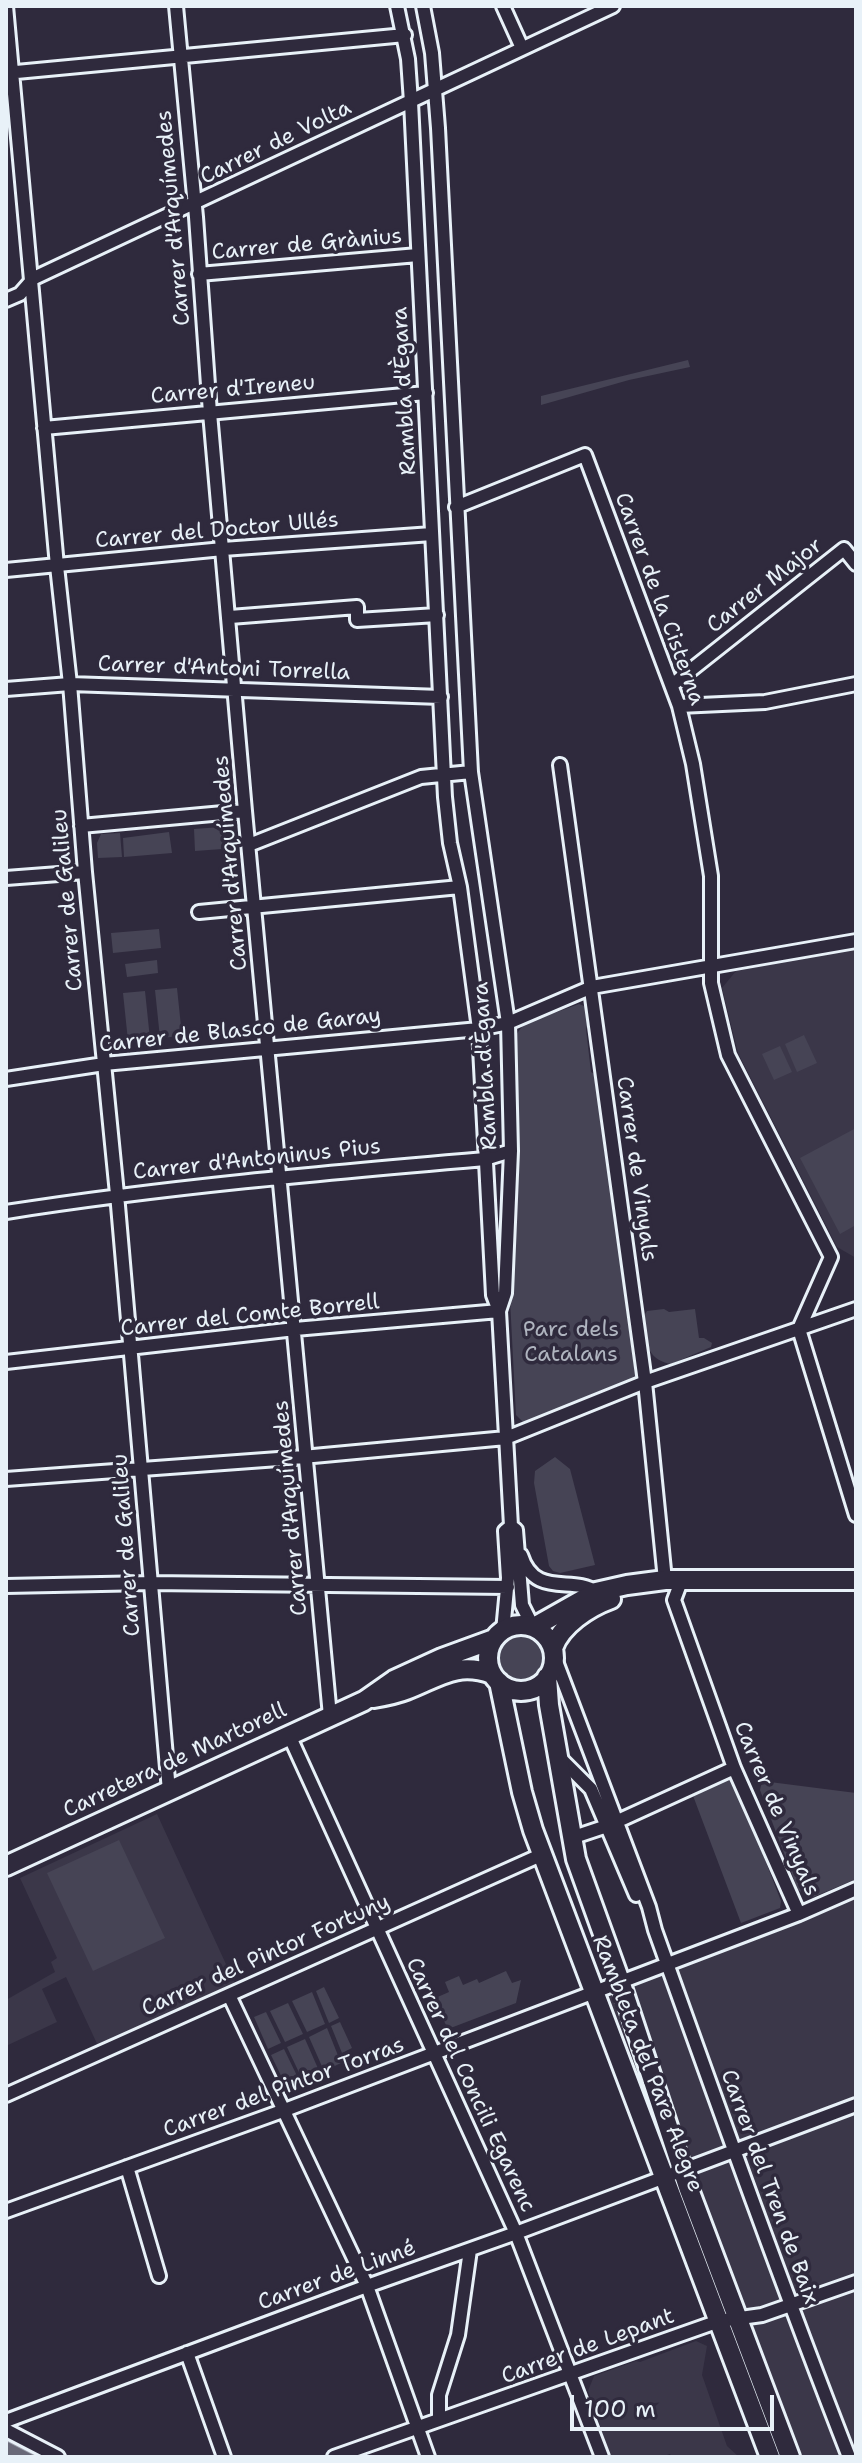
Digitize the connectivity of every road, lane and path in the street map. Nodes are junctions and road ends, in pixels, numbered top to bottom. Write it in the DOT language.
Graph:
graph roads {
  1 [pos="6,6"];
  2 [pos="176,6"];
  3 [pos="397,6"];
  4 [pos="423,6"];
  5 [pos="503,6"];
  6 [pos="613,6"];
  7 [pos="405,35"];
  8 [pos="522,48"];
  9 [pos="180,56"];
  10 [pos="9,73"];
  11 [pos="435,90"];
  12 [pos="411,102"];
  13 [pos="194,204"];
  14 [pos="418,255"];
  15 [pos="199,274"];
  16 [pos="31,283"];
  17 [pos="6,290"];
  18 [pos="6,300"];
  19 [pos="426,393"];
  20 [pos="210,413"];
  21 [pos="44,428"];
  22 [pos="456,507"];
  23 [pos="432,534"];
  24 [pos="223,549"];
  25 [pos="856,564"];
  26 [pos="57,566"];
  27 [pos="6,570"];
  28 [pos="437,615"];
  29 [pos="230,617"];
  30 [pos="70,684"];
  31 [pos="856,684"];
  32 [pos="672,685"];
  33 [pos="234,688"];
  34 [pos="6,689"];
  35 [pos="441,697"];
  36 [pos="679,706"];
  37 [pos="560,765"];
  38 [pos="471,772"];
  39 [pos="444,774"];
  40 [pos="245,811"];
  41 [pos="81,826"];
  42 [pos="249,845"];
  43 [pos="85,872"];
  44 [pos="6,878"];
  45 [pos="460,887"];
  46 [pos="255,906"];
  47 [pos="199,912"];
  48 [pos="856,941"];
  49 [pos="710,966"];
  50 [pos="592,987"];
  51 [pos="508,1023"];
  52 [pos="479,1029"];
  53 [pos="268,1048"];
  54 [pos="104,1064"];
  55 [pos="6,1079"];
  56 [pos="511,1151"];
  57 [pos="485,1159"];
  58 [pos="281,1176"];
  59 [pos="117,1194"];
  60 [pos="6,1212"];
  61 [pos="856,1309"];
  62 [pos="499,1311"];
  63 [pos="295,1329"];
  64 [pos="799,1329"];
  65 [pos="131,1348"];
  66 [pos="6,1362"];
  67 [pos="645,1382"];
  68 [pos="506,1438"];
  69 [pos="304,1457"];
  70 [pos="142,1469"];
  71 [pos="6,1479"];
  72 [pos="856,1515"];
  73 [pos="511,1526"];
  74 [pos="517,1541"];
  75 [pos="856,1580"];
  76 [pos="676,1581"];
  77 [pos="149,1583"];
  78 [pos="319,1584"];
  79 [pos="6,1586"];
  80 [pos="508,1587"];
  81 [pos="596,1592"];
  82 [pos="533,1627"];
  83 [pos="498,1635"];
  84 [pos="554,1652"];
  85 [pos="547,1677"];
  86 [pos="496,1678"];
  87 [pos="364,1701"];
  88 [pos="330,1716"];
  89 [pos="289,1735"];
  90 [pos="560,1758"];
  91 [pos="734,1768"];
  92 [pos="169,1791"];
  93 [pos="611,1823"];
  94 [pos="571,1838"];
  95 [pos="543,1854"];
  96 [pos="6,1866"];
  97 [pos="856,1889"];
  98 [pos="799,1914"];
  99 [pos="376,1929"];
  100 [pos="666,1963"];
  101 [pos="620,1981"];
  102 [pos="594,1992"];
  103 [pos="229,1995"];
  104 [pos="433,2054"];
  105 [pos="6,2095"];
  106 [pos="856,2105"];
  107 [pos="285,2110"];
  108 [pos="734,2151"];
  109 [pos="127,2167"];
  110 [pos="682,2169"];
  111 [pos="663,2176"];
  112 [pos="6,2211"];
  113 [pos="516,2233"];
  114 [pos="470,2250"];
  115 [pos="159,2276"];
  116 [pos="856,2282"];
  117 [pos="367,2286"];
  118 [pos="791,2306"];
  119 [pos="728,2320"];
  120 [pos="187,2353"];
  121 [pos="570,2375"];
  122 [pos="439,2420"];
  123 [pos="6,2421"];
  124 [pos="418,2428"];
  125 [pos="6,2430"];
  126 [pos="856,2455"];
  127 [pos="58,2457"];
  128 [pos="224,2457"];
  129 [pos="334,2457"];
  130 [pos="428,2457"];
  131 [pos="602,2457"];
  132 [pos="770,2457"];
  133 [pos="790,2457"];
  134 [pos="849,2457"];
  1 -- 10 [label="street, Carrer de Galileu"];
  2 -- 9 [label="street, Carrer d'Arquímedes"];
  3 -- 7 [label="street, Rambla d'Ègara"];
  4 -- 11 [label="street, Rambla d'Ègara"];
  5 -- 8 [label="street"];
  6 -- 8 [label="street, Carrer de Volta"];
  7 -- 9 [label="street"];
  7 -- 12 [label="street, Rambla d'Ègara"];
  8 -- 11 [label="street, Carrer de Volta"];
  9 -- 10 [label="street"];
  9 -- 13 [label="street, Carrer d'Arquímedes"];
  10 -- 16 [label="street, Carrer de Galileu"];
  11 -- 12 [label="street, Carrer de Volta"];
  11 -- 22 [label="street, Rambla d'Ègara"];
  12 -- 13 [label="street, Carrer de Volta"];
  12 -- 14 [label="street, Rambla d'Ègara"];
  13 -- 15 [label="street, Carrer d'Arquímedes"];
  13 -- 16 [label="street, Carrer de Volta"];
  14 -- 15 [label="street, Carrer de Grànius"];
  14 -- 19 [label="street, Rambla d'Ègara"];
  15 -- 20 [label="street, Carrer d'Arquímedes"];
  16 -- 17 [label="street"];
  16 -- 18 [label="street"];
  16 -- 21 [label="street, Carrer de Galileu"];
  19 -- 20 [label="street, Carrer d'Ireneu"];
  19 -- 23 [label="street, Rambla d'Ègara"];
  20 -- 21 [label="street, Carrer d'Ireneu"];
  20 -- 24 [label="street, Carrer d'Arquímedes"];
  21 -- 26 [label="street, Carrer de Galileu"];
  22 -- 32 [label="street, Carrer de la Cisterna"];
  22 -- 38 [label="street, Rambla d'Ègara"];
  23 -- 24 [label="street, Carrer del Doctor Ullés"];
  23 -- 28 [label="street, Rambla d'Ègara"];
  24 -- 26 [label="street, Carrer del Doctor Ullés"];
  24 -- 29 [label="street, Carrer d'Arquímedes"];
  25 -- 32 [label="street, Carrer Major"];
  26 -- 27 [label="street, Carrer del Doctor Ullés"];
  26 -- 30 [label="street, Carrer de Galileu"];
  28 -- 29 [label="street"];
  28 -- 35 [label="street, Rambla d'Ègara"];
  29 -- 33 [label="street, Carrer d'Arquímedes"];
  30 -- 33 [label="street, Carrer d'Antoni Torrella"];
  30 -- 34 [label="street, Carrer d'Antoni Torrella"];
  30 -- 41 [label="street, Carrer de Galileu"];
  31 -- 36 [label="street"];
  32 -- 36 [label="street, Carrer de la Cisterna"];
  33 -- 35 [label="street, Carrer d'Antoni Torrella"];
  33 -- 40 [label="street, Carrer d'Arquímedes"];
  35 -- 39 [label="street, Rambla d'Ègara"];
  36 -- 49 [label="street, Carrer de la Cisterna"];
  37 -- 50 [label="street, Carrer de Vinyals"];
  38 -- 39 [label="street"];
  38 -- 51 [label="street, Rambla d'Ègara"];
  39 -- 42 [label="street"];
  39 -- 45 [label="street, Rambla d'Ègara"];
  40 -- 41 [label="street"];
  40 -- 42 [label="street, Carrer d'Arquímedes"];
  41 -- 43 [label="street, Carrer de Galileu"];
  42 -- 46 [label="street, Carrer d'Arquímedes"];
  43 -- 44 [label="street"];
  43 -- 54 [label="street, Carrer de Galileu"];
  45 -- 46 [label="street"];
  45 -- 52 [label="street, Rambla d'Ègara"];
  46 -- 47 [label="street"];
  46 -- 53 [label="street, Carrer d'Arquímedes"];
  48 -- 49 [label="street, Carrer de Blasco de Garay"];
  49 -- 50 [label="street, Carrer de Blasco de Garay"];
  49 -- 64 [label="street, Carrer de la Cisterna"];
  50 -- 51 [label="street, Carrer de Blasco de Garay"];
  50 -- 67 [label="street, Carrer de Vinyals"];
  51 -- 52 [label="street, Carrer de Blasco de Garay"];
  51 -- 56 [label="street, Rambla d'Ègara"];
  52 -- 53 [label="street, Carrer de Blasco de Garay"];
  52 -- 57 [label="street, Rambla d'Ègara"];
  53 -- 54 [label="street, Carrer de Blasco de Garay"];
  53 -- 58 [label="street, Carrer d'Arquímedes"];
  54 -- 55 [label="street, Carrer de Blasco de Garay"];
  54 -- 59 [label="street, Carrer de Galileu"];
  56 -- 57 [label="street, Carrer d'Antoninus Pius"];
  56 -- 62 [label="street, Rambla d'Ègara"];
  57 -- 58 [label="street, Carrer d'Antoninus Pius"];
  57 -- 62 [label="street, Rambla d'Ègara"];
  58 -- 59 [label="street, Carrer d'Antoninus Pius"];
  58 -- 63 [label="street, Carrer d'Arquímedes"];
  59 -- 60 [label="street, Carrer d'Antoninus Pius"];
  59 -- 65 [label="street, Carrer de Galileu"];
  61 -- 64 [label="street"];
  62 -- 63 [label="street, Carrer del Comte Borrell"];
  62 -- 68 [label="street, Rambla d'Ègara"];
  63 -- 65 [label="street, Carrer del Comte Borrell"];
  63 -- 69 [label="street, Carrer d'Arquímedes"];
  64 -- 67 [label="street"];
  64 -- 72 [label="street"];
  65 -- 66 [label="street, Carrer del Comte Borrell"];
  65 -- 70 [label="street, Carrer de Galileu"];
  67 -- 68 [label="street"];
  67 -- 76 [label="street, Carrer de Vinyals"];
  68 -- 69 [label="street"];
  68 -- 73 [label="street, Rambla d'Ègara"];
  69 -- 70 [label="street"];
  69 -- 78 [label="street, Carrer d'Arquímedes"];
  70 -- 71 [label="street"];
  70 -- 77 [label="street, Carrer de Galileu"];
  73 -- 74 [label="street, Rambla d'Ègara"];
  73 -- 80 [label="street, Rambla d'Ègara"];
  74 -- 81 [label="street"];
  74 -- 82 [label="street, Rambla d'Ègara"];
  75 -- 76 [label="main road"];
  76 -- 81 [label="main road"];
  76 -- 84 [label="main road"];
  76 -- 91 [label="street, Carrer de Vinyals"];
  77 -- 78 [label="street"];
  77 -- 79 [label="street"];
  77 -- 92 [label="street, Carrer de Galileu"];
  78 -- 80 [label="street"];
  78 -- 88 [label="street, Carrer d'Arquímedes"];
  80 -- 83 [label="street, Rambla d'Ègara"];
  81 -- 82 [label="main road"];
  82 -- 83 [label="main road"];
  82 -- 84 [label="main road"];
  83 -- 86 [label="main road"];
  83 -- 87 [label="main road, Carretera de Martorell"];
  84 -- 85 [label="main road"];
  84 -- 93 [label="street, Carrer del Tren de Baix"];
  85 -- 86 [label="main road"];
  85 -- 90 [label="main road, Rambleta del Pare Alegre"];
  86 -- 87 [label="main road, Carretera de Martorell"];
  86 -- 95 [label="main road, Rambleta del Pare Alegre"];
  87 -- 88 [label="main road, Carretera de Martorell"];
  88 -- 89 [label="main road, Carretera de Martorell"];
  89 -- 92 [label="main road, Carretera de Martorell"];
  89 -- 99 [label="street, Carrer del Concili Egarenc"];
  90 -- 93 [label="street, Carrer del Tren de Baix"];
  90 -- 94 [label="main road, Rambleta del Pare Alegre"];
  91 -- 93 [label="street"];
  91 -- 98 [label="street, Carrer de Vinyals"];
  92 -- 96 [label="main road, Carretera de Martorell"];
  93 -- 94 [label="street"];
  93 -- 100 [label="street, Carrer del Tren de Baix"];
  94 -- 101 [label="main road, Rambleta del Pare Alegre"];
  95 -- 99 [label="street, Carrer del Pintor Fortuny"];
  95 -- 102 [label="main road, Rambleta del Pare Alegre"];
  97 -- 98 [label="street, Carrer del Pintor Torras"];
  98 -- 100 [label="street, Carrer del Pintor Torras"];
  99 -- 103 [label="street, Carrer del Pintor Fortuny"];
  99 -- 104 [label="street, Carrer del Concili Egarenc"];
  100 -- 101 [label="street, Carrer del Pintor Torras"];
  100 -- 108 [label="street, Carrer del Tren de Baix"];
  101 -- 102 [label="street, Carrer del Pintor Torras"];
  101 -- 110 [label="main road, Rambleta del Pare Alegre"];
  102 -- 104 [label="street, Carrer del Pintor Torras"];
  102 -- 111 [label="main road, Rambleta del Pare Alegre"];
  103 -- 105 [label="street, Carrer del Pintor Fortuny"];
  103 -- 107 [label="street"];
  104 -- 107 [label="street, Carrer del Pintor Torras"];
  104 -- 113 [label="street, Carrer del Concili Egarenc"];
  106 -- 108 [label="street, Carrer de Linné"];
  107 -- 109 [label="street, Carrer del Pintor Torras"];
  107 -- 117 [label="street"];
  108 -- 110 [label="street, Carrer de Linné"];
  108 -- 118 [label="street, Carrer del Tren de Baix"];
  109 -- 112 [label="street, Carrer del Pintor Torras"];
  109 -- 115 [label="street"];
  110 -- 111 [label="street, Carrer de Linné"];
  110 -- 119 [label="main road, Rambleta del Pare Alegre"];
  111 -- 113 [label="street, Carrer de Linné"];
  111 -- 119 [label="main road, Rambleta del Pare Alegre"];
  113 -- 114 [label="street, Carrer de Linné"];
  113 -- 121 [label="street, Carrer del Concili Egarenc"];
  114 -- 117 [label="street, Carrer de Linné"];
  114 -- 122 [label="street"];
  116 -- 118 [label="street, Carrer de Lepant"];
  117 -- 120 [label="street, Carrer de Linné"];
  117 -- 124 [label="street"];
  118 -- 119 [label="street, Carrer de Lepant"];
  118 -- 134 [label="street, Carrer del Tren de Baix"];
  119 -- 121 [label="street, Carrer de Lepant"];
  119 -- 132 [label="main road, Rambleta del Pare Alegre"];
  119 -- 133 [label="main road, Rambleta del Pare Alegre"];
  120 -- 123 [label="street, Carrer de Linné"];
  120 -- 128 [label="street"];
  121 -- 122 [label="street, Carrer de Lepant"];
  121 -- 131 [label="street, Carrer del Concili Egarenc"];
  122 -- 124 [label="street, Carrer de Lepant"];
  124 -- 129 [label="street, Carrer de Lepant"];
  124 -- 130 [label="street"];
  125 -- 127 [label="street"];
  126 -- 134 [label="street"];
}
